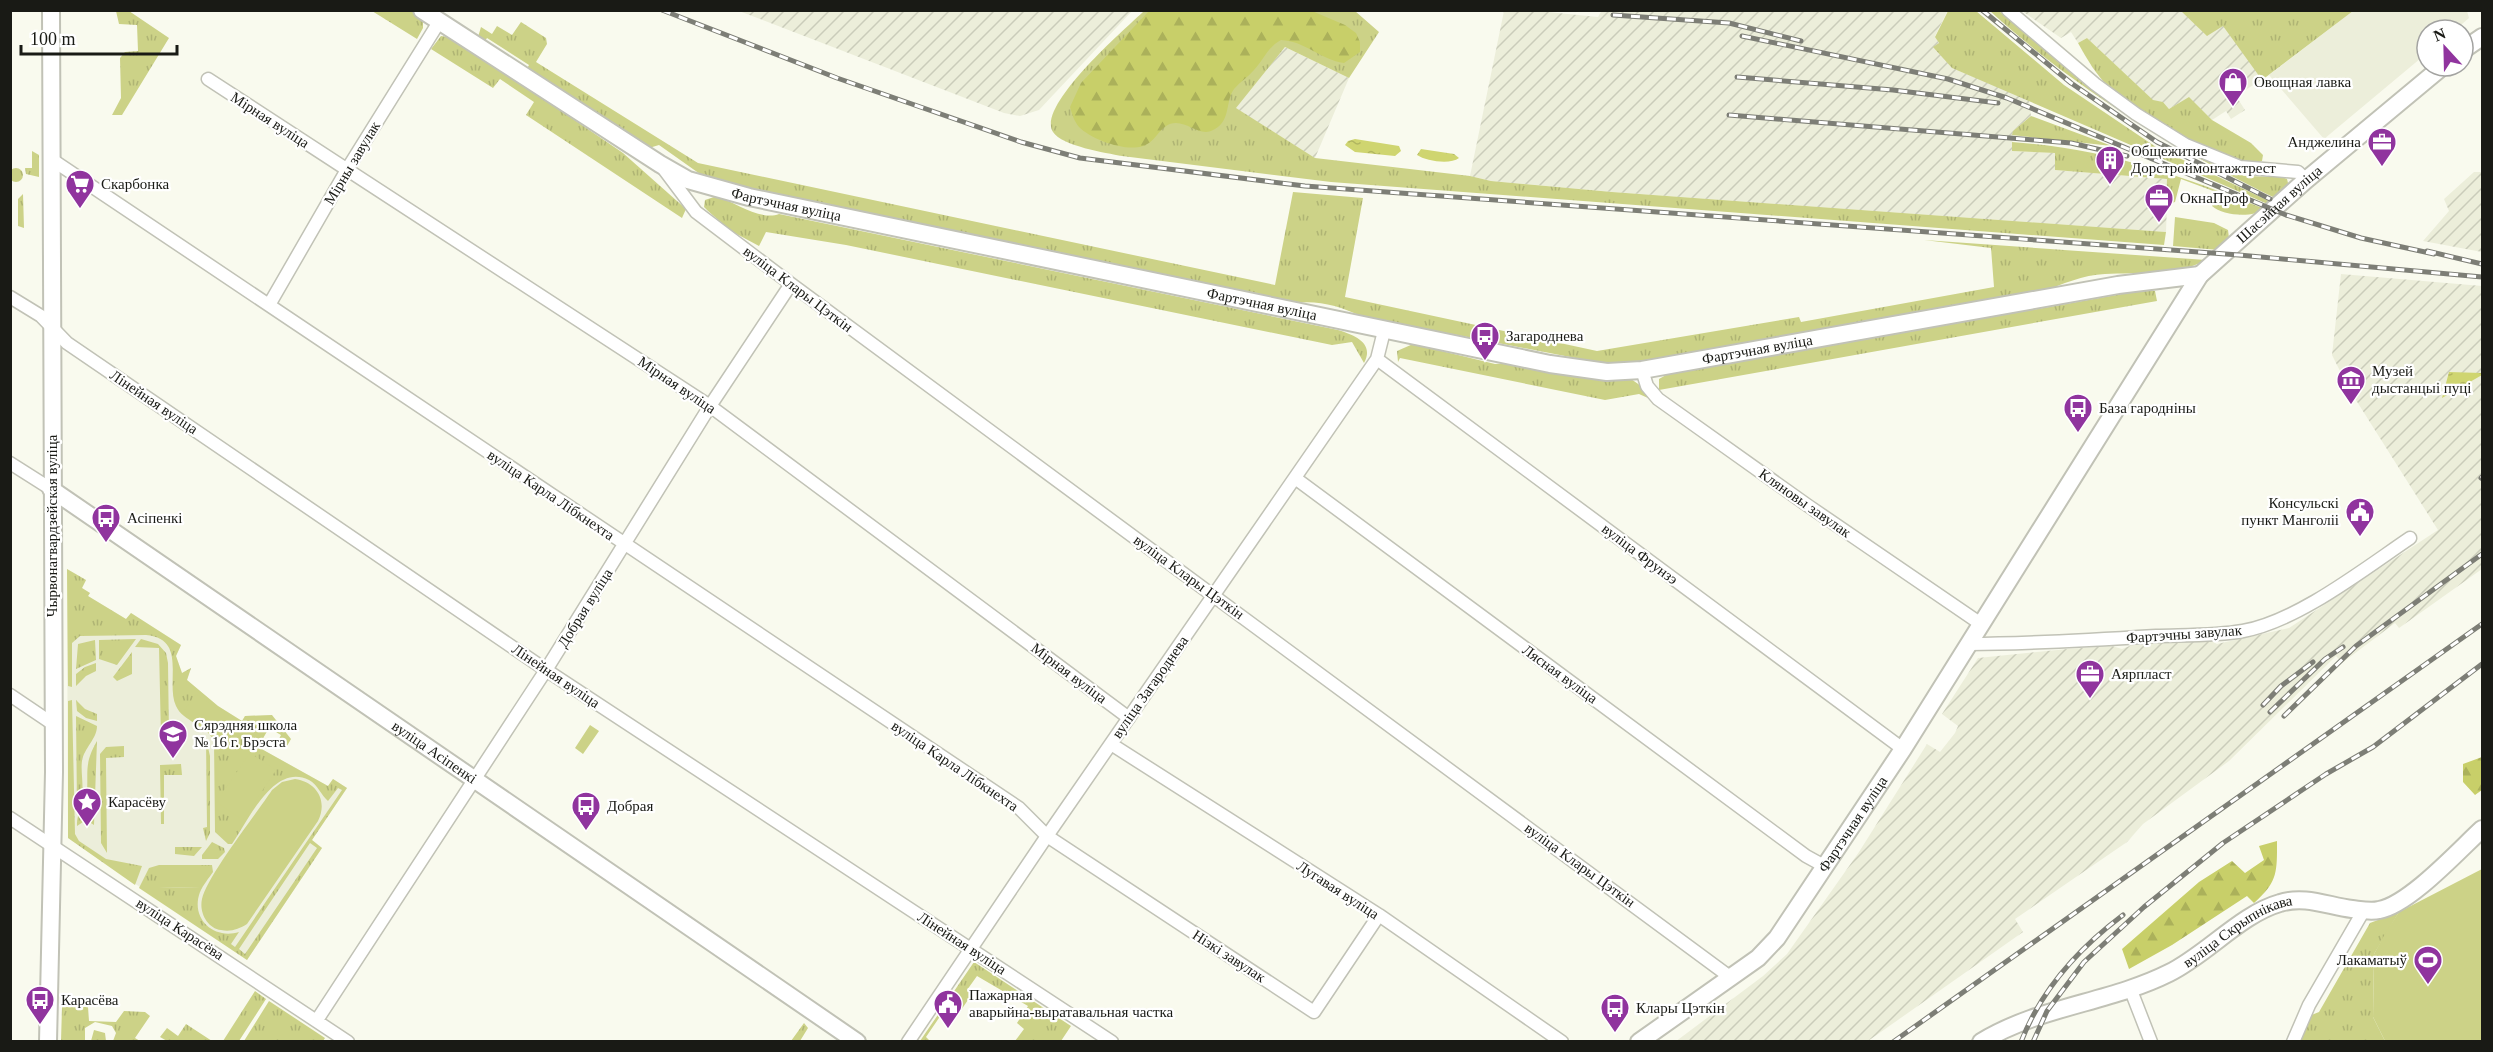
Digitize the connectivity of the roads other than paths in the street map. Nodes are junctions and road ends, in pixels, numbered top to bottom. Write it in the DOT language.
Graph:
graph roads {
  1 [pos="51,10"];
  2 [pos="422,10"];
  3 [pos="2008,10"];
  4 [pos="439,22"];
  5 [pos="208,78"];
  6 [pos="2429,78"];
  7 [pos="51,159"];
  8 [pos="660,164"];
  9 [pos="348,168"];
  10 [pos="2306,180"];
  11 [pos="2200,275"];
  12 [pos="791,284"];
  13 [pos="10,297"];
  14 [pos="269,305"];
  15 [pos="51,328"];
  16 [pos="1384,331"];
  17 [pos="1377,359"];
  18 [pos="1642,370"];
  19 [pos="710,406"];
  20 [pos="10,463"];
  21 [pos="1295,478"];
  22 [pos="51,489"];
  23 [pos="2410,538"];
  24 [pos="625,544"];
  25 [pos="1213,596"];
  26 [pos="1981,624"];
  27 [pos="1969,644"];
  28 [pos="546,670"];
  29 [pos="10,695"];
  30 [pos="1129,718"];
  31 [pos="53,724"];
  32 [pos="1111,744"];
  33 [pos="1903,749"];
  34 [pos="472,780"];
  35 [pos="10,818"];
  36 [pos="2482,829"];
  37 [pos="1047,836"];
  38 [pos="53,846"];
  39 [pos="1826,867"];
  40 [pos="2364,910"];
  41 [pos="1379,915"];
  42 [pos="971,950"];
  43 [pos="1730,977"];
  44 [pos="2130,988"];
  45 [pos="317,1020"];
  46 [pos="48,1041"];
  47 [pos="348,1041"];
  48 [pos="857,1041"];
  49 [pos="908,1041"];
  50 [pos="1112,1041"];
  51 [pos="1562,1041"];
  52 [pos="1639,1041"];
  53 [pos="1981,1041"];
  54 [pos="2151,1041"];
  55 [pos="2294,1041"];
  1 -- 7 [label="main road, Чырвонагвардзейская вуліца"];
  2 -- 4 [label="main road, Фартэчная вуліца"];
  3 -- 10 [label="street"];
  4 -- 8 [label="main road, Фартэчная вуліца"];
  4 -- 9 [label="street, Мірны завулак"];
  5 -- 9 [label="street, Мірная вуліца"];
  6 -- 10 [label="main road, Шасэйная вуліца"];
  7 -- 14 [label="street, вуліца Карла Лібкнехта"];
  7 -- 15 [label="main road, Чырвонагвардзейская вуліца"];
  8 -- 12 [label="street, вуліца Клары Цэткін"];
  8 -- 16 [label="main road, Фартэчная вуліца"];
  9 -- 14 [label="street, Мірны завулак"];
  9 -- 19 [label="street, Мірная вуліца"];
  10 -- 11 [label="main road, Шасэйная вуліца"];
  11 -- 18 [label="main road, Фартэчная вуліца"];
  11 -- 26 [label="main road, Фартэчная вуліца"];
  12 -- 19 [label="street, Добрая вуліца"];
  12 -- 25 [label="street, вуліца Клары Цэткін"];
  13 -- 15 [label="street, Лінейная вуліца"];
  14 -- 24 [label="street, вуліца Карла Лібкнехта"];
  15 -- 22 [label="main road, Чырвонагвардзейская вуліца"];
  15 -- 28 [label="street, Лінейная вуліца"];
  16 -- 17 [label="street, вуліца Загароднева"];
  16 -- 18 [label="main road, Фартэчная вуліца"];
  17 -- 21 [label="street, вуліца Загароднева"];
  17 -- 33 [label="street, вуліца Фрунзэ"];
  18 -- 26 [label="street, Кляновы завулак"];
  19 -- 24 [label="street, Добрая вуліца"];
  19 -- 30 [label="street, Мірная вуліца"];
  20 -- 22 [label="street, вуліца Асіпенкі"];
  21 -- 25 [label="street, вуліца Загароднева"];
  21 -- 39 [label="street, Лясная вуліца"];
  22 -- 31 [label="main road, Чырвонагвардзейская вуліца"];
  22 -- 34 [label="main road, вуліца Асіпенкі"];
  23 -- 27 [label="street, Фартэчны завулак"];
  24 -- 28 [label="street, Добрая вуліца"];
  24 -- 37 [label="street, вуліца Карла Лібкнехта"];
  25 -- 30 [label="street, вуліца Загароднева"];
  25 -- 43 [label="street, вуліца Клары Цэткін"];
  26 -- 27 [label="main road, Фартэчная вуліца"];
  27 -- 33 [label="main road, Фартэчная вуліца"];
  28 -- 34 [label="street, Добрая вуліца"];
  28 -- 42 [label="street, Лінейная вуліца"];
  29 -- 31 [label="street"];
  30 -- 32 [label="street, вуліца Загароднева"];
  31 -- 38 [label="main road, Чырвонагвардзейская вуліца"];
  32 -- 37 [label="street, вуліца Загароднева"];
  32 -- 41 [label="street, Лугавая вуліца"];
  33 -- 39 [label="main road, Фартэчная вуліца"];
  34 -- 45 [label="street, Добрая вуліца"];
  34 -- 48 [label="main road, вуліца Асіпенкі"];
  35 -- 38 [label="street, вуліца Карасёва"];
  36 -- 40 [label="main road, вуліца Скрыпнікава"];
  37 -- 41 [label="street, Нізкі завулак"];
  37 -- 42 [label="street, вуліца Загароднева"];
  38 -- 45 [label="street, вуліца Карасёва"];
  38 -- 46 [label="main road, Чырвонагвардзейская вуліца"];
  39 -- 43 [label="main road, Фартэчная вуліца"];
  40 -- 44 [label="main road, вуліца Скрыпнікава"];
  40 -- 55 [label="street"];
  41 -- 51 [label="street, Лугавая вуліца"];
  42 -- 49 [label="street, вуліца Загароднева"];
  42 -- 50 [label="street, Лінейная вуліца"];
  43 -- 52 [label="main road, Фартэчная вуліца"];
  44 -- 53 [label="main road, вуліца Скрыпнікава"];
  44 -- 54 [label="street"];
  45 -- 47 [label="street, вуліца Карасёва"];
}
